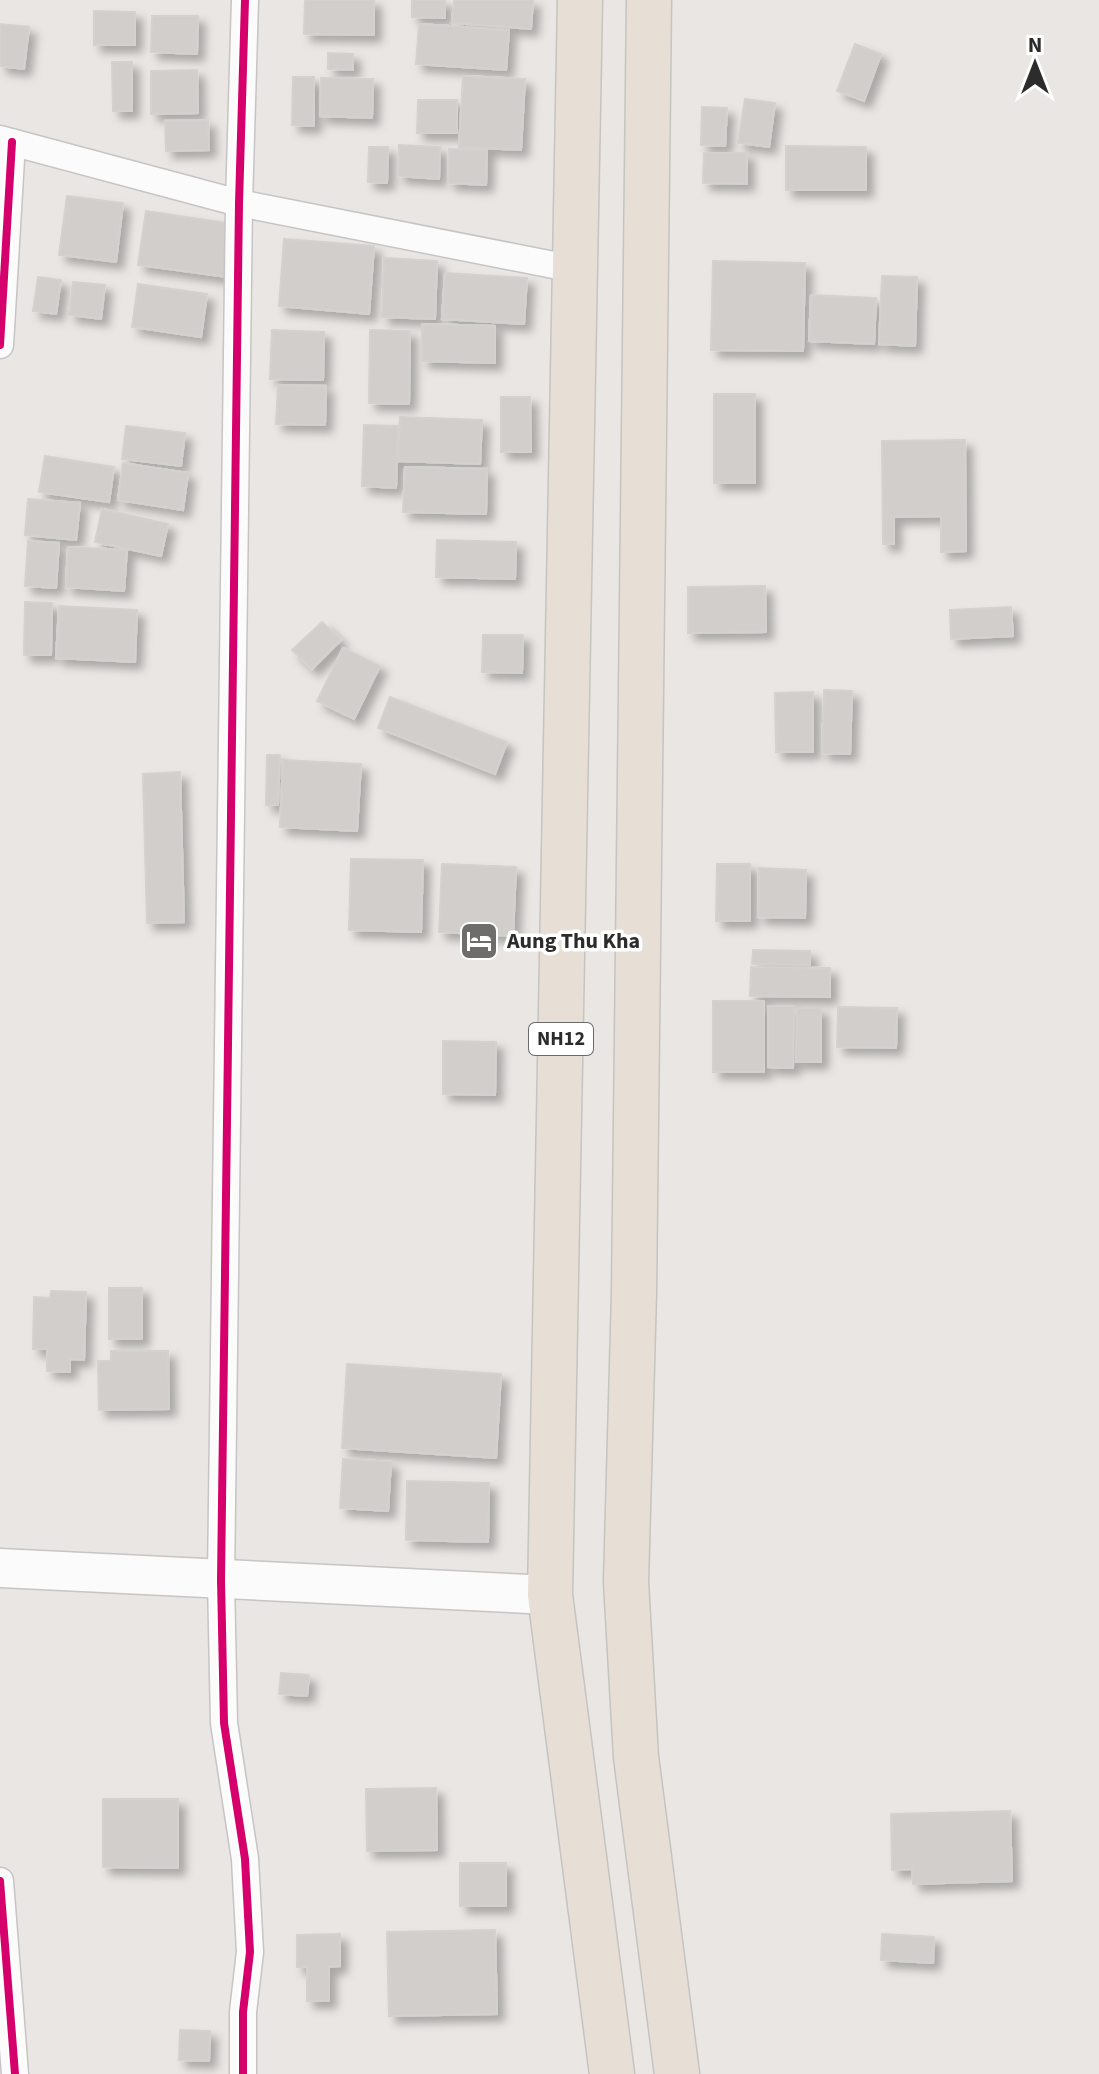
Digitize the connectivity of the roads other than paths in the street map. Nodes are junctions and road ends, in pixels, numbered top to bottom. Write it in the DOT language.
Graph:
graph roads {
  1 [pos="245,0"];
  2 [pos="580,0"];
  3 [pos="649,0"];
  4 [pos="6,140"];
  5 [pos="239,203"];
  6 [pos="574,269"];
  7 [pos="0,345"];
  8 [pos="0,1568"];
  9 [pos="221,1580"];
  10 [pos="550,1595"];
  11 [pos="0,1881"];
  12 [pos="15,2074"];
  13 [pos="243,2074"];
  14 [pos="612,2074"];
  15 [pos="677,2074"];
  1 -- 5 [label="street"];
  2 -- 6 [label="highway, NH12"];
  3 -- 15 [label="highway"];
  4 -- 5 [label="street"];
  4 -- 7 [label="street"];
  5 -- 6 [label="street"];
  5 -- 9 [label="street"];
  6 -- 10 [label="highway, NH12"];
  8 -- 9 [label="street"];
  9 -- 10 [label="street"];
  9 -- 13 [label="street"];
  10 -- 14 [label="highway, NH12"];
  11 -- 12 [label="street"];
}
